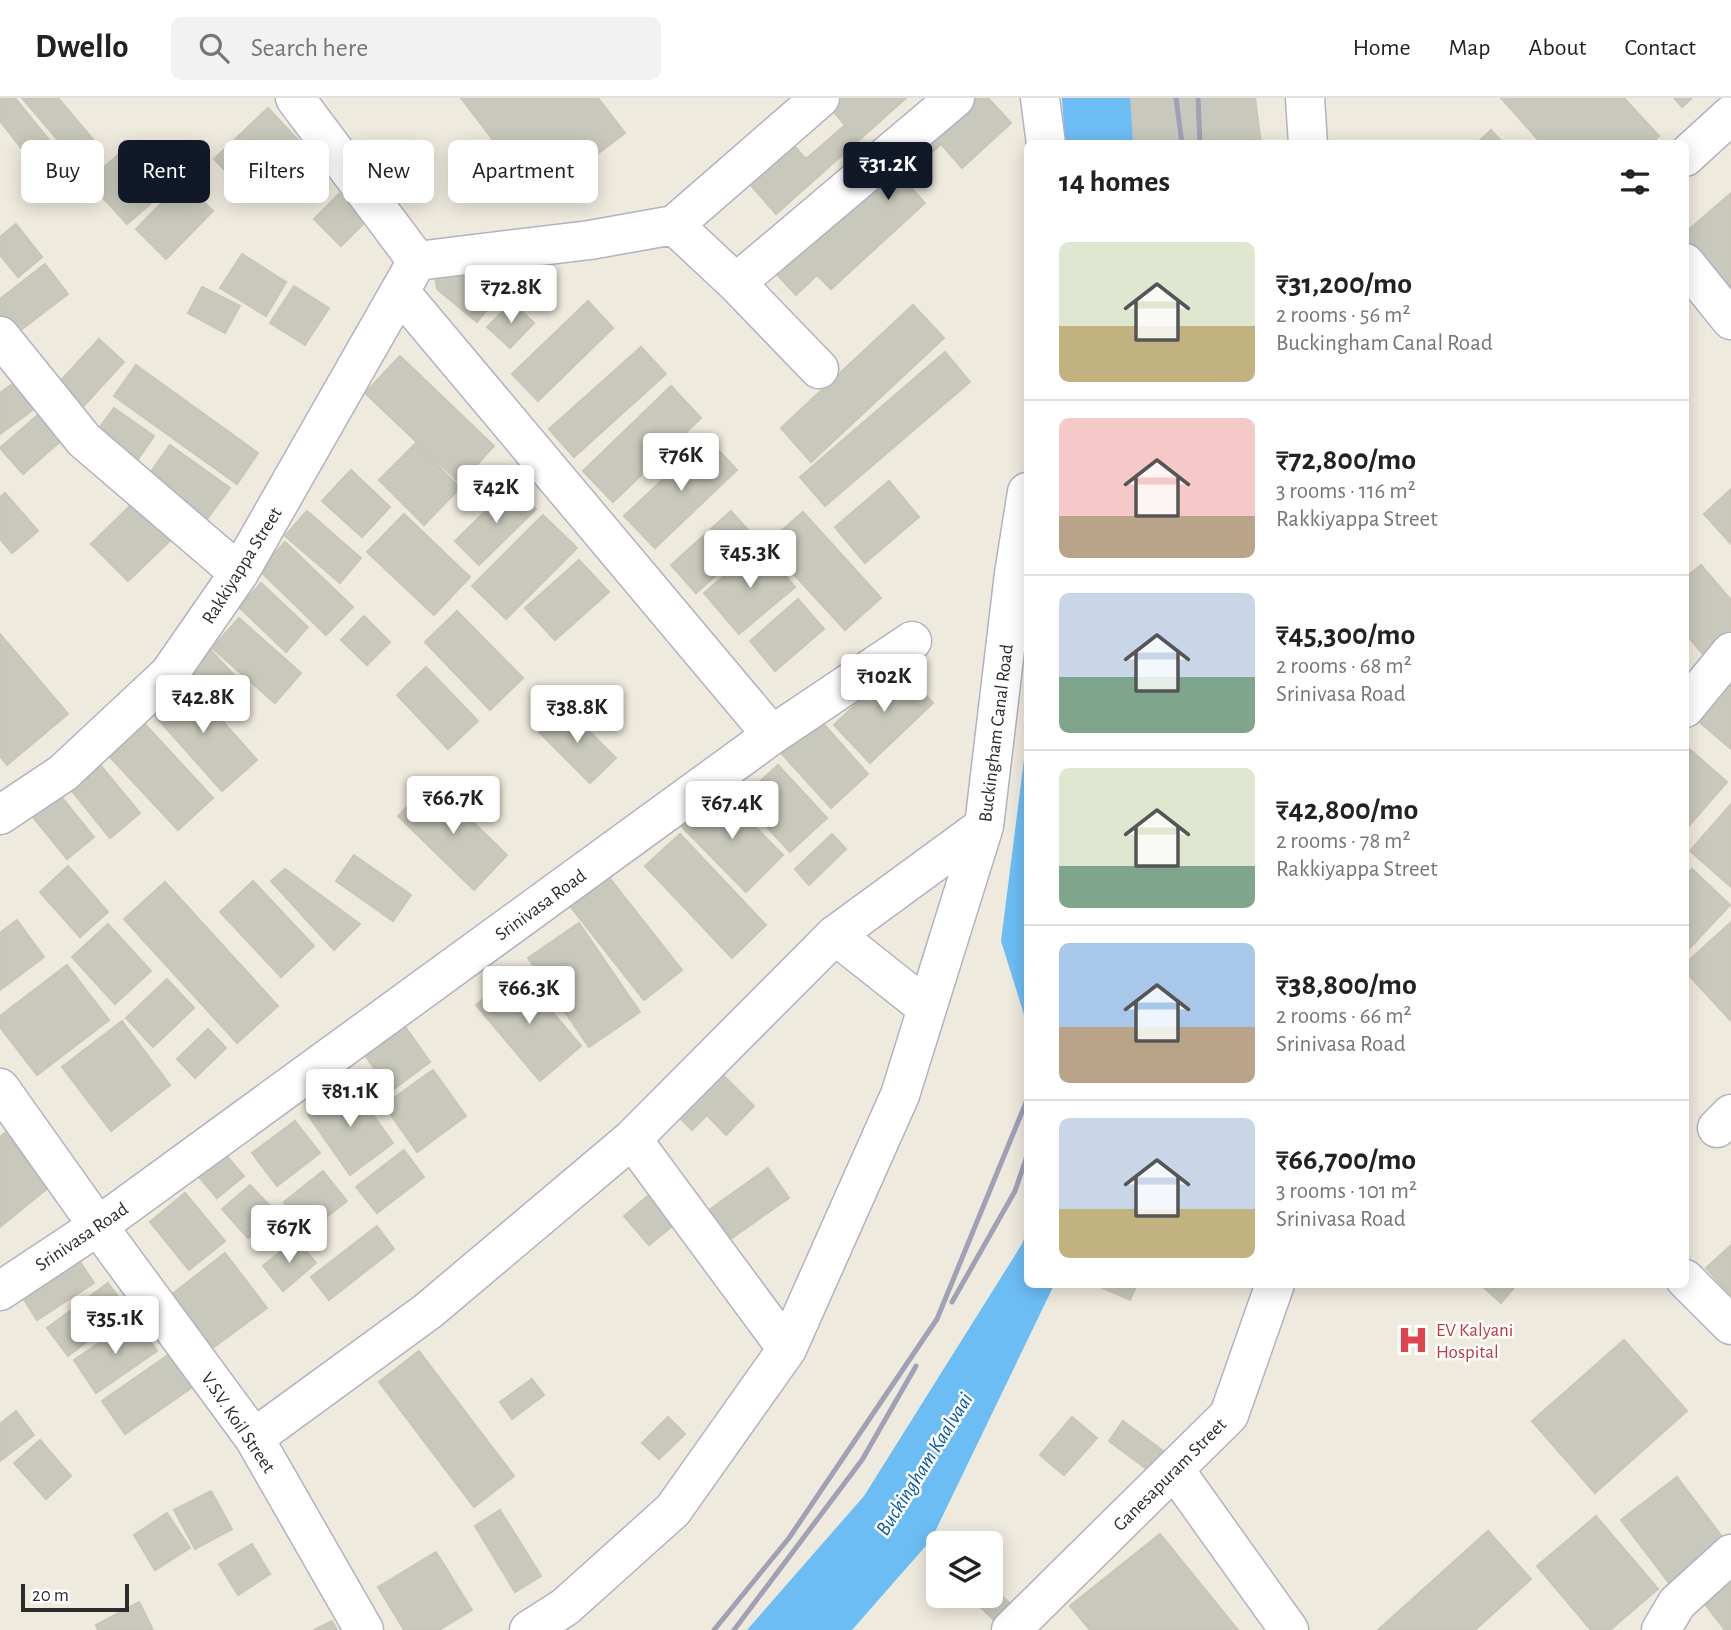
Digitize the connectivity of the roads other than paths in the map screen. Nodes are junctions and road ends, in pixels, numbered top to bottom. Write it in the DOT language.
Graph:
graph roads {
  1 [pos="295,98"];
  2 [pos="820,98"];
  3 [pos="955,98"];
  4 [pos="1040,98"];
  5 [pos="1319,102"];
  6 [pos="1731,115"];
  7 [pos="1046,140"];
  8 [pos="1309,140"];
  9 [pos="1689,152"];
  10 [pos="674,225"];
  11 [pos="1689,268"];
  12 [pos="409,277"];
  13 [pos="736,283"];
  14 [pos="1731,320"];
  15 [pos="0,336"];
  16 [pos="819,369"];
  17 [pos="1024,511"];
  18 [pos="239,573"];
  19 [pos="912,641"];
  20 [pos="1731,652"];
  21 [pos="1689,703"];
  22 [pos="772,735"];
  23 [pos="0,815"];
  24 [pos="984,825"];
  25 [pos="835,935"];
  26 [pos="927,1008"];
  27 [pos="0,1088"];
  28 [pos="632,1139"];
  29 [pos="98,1226"];
  30 [pos="1689,1283"];
  31 [pos="1274,1288"];
  32 [pos="0,1291"];
  33 [pos="1731,1325"];
  34 [pos="787,1349"];
  35 [pos="254,1438"];
  36 [pos="1174,1469"];
  37 [pos="1731,1553"];
  38 [pos="364,1630"];
  39 [pos="529,1630"];
  40 [pos="1011,1630"];
  41 [pos="1289,1630"];
  42 [pos="1661,1630"];
  1 -- 12 [label="street"];
  2 -- 10 [label="street"];
  3 -- 13 [label="street"];
  4 -- 7 [label="street"];
  5 -- 8 [label="street"];
  6 -- 9 [label="street"];
  10 -- 12 [label="street"];
  10 -- 13 [label="street"];
  11 -- 14 [label="street"];
  12 -- 18 [label="street, Rakkiyappa Street"];
  12 -- 22 [label="street"];
  13 -- 16 [label="street"];
  15 -- 18 [label="street"];
  17 -- 24 [label="street, Buckingham Canal Road"];
  18 -- 23 [label="street, Rakkiyappa Street"];
  19 -- 22 [label="street, Srinivasa Road"];
  20 -- 21 [label="street"];
  22 -- 29 [label="street, Srinivasa Road"];
  24 -- 25 [label="street"];
  24 -- 26 [label="street, Buckingham Canal Road"];
  25 -- 26 [label="street"];
  25 -- 28 [label="street"];
  26 -- 34 [label="street, Buckingham Canal Road"];
  27 -- 29 [label="street, V.S.V. Koil Street"];
  28 -- 34 [label="street"];
  28 -- 35 [label="street"];
  29 -- 32 [label="street, Srinivasa Road"];
  29 -- 35 [label="street, V.S.V. Koil Street"];
  30 -- 33 [label="street"];
  31 -- 36 [label="street, Ganesapuram Street"];
  34 -- 39 [label="street, Buckingham Canal Road"];
  35 -- 38 [label="street, V.S.V. Koil Street"];
  36 -- 40 [label="street, Ganesapuram Street"];
  36 -- 41 [label="street"];
  37 -- 42 [label="street"];
}
